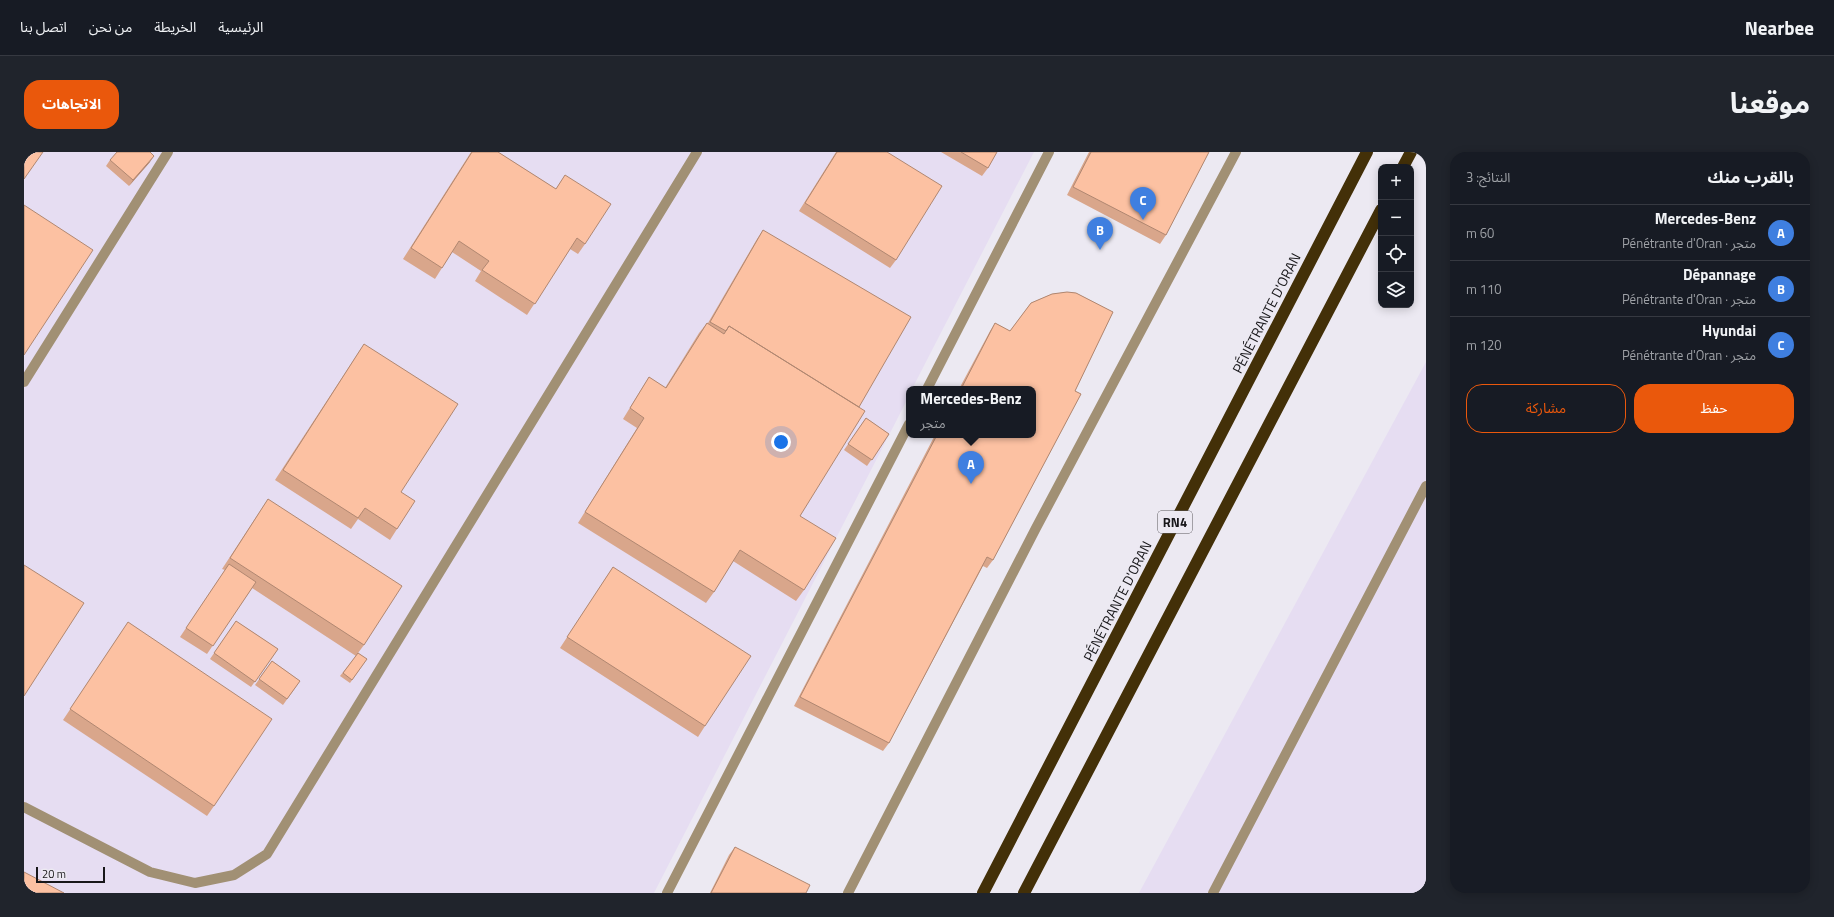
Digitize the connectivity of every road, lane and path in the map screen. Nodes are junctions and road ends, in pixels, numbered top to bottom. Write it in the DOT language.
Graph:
graph roads {
  1 [pos="168,152"];
  2 [pos="697,152"];
  3 [pos="1049,152"];
  4 [pos="1236,152"];
  5 [pos="1367,152"];
  6 [pos="1411,152"];
  7 [pos="1405,164"];
  8 [pos="1378,216"];
  9 [pos="24,382"];
  10 [pos="929,386"];
  11 [pos="906,430"];
  12 [pos="1426,486"];
  13 [pos="24,807"];
  14 [pos="667,893"];
  15 [pos="848,893"];
  16 [pos="983,893"];
  17 [pos="1024,893"];
  18 [pos="1213,893"];
  1 -- 9 [label="street"];
  2 -- 13 [label="street"];
  3 -- 10 [label="street"];
  4 -- 15 [label="street"];
  5 -- 16 [label="highway, PÉNÉTRANTE D'ORAN / RN4"];
  6 -- 7 [label="highway"];
  8 -- 17 [label="highway, RN4"];
  11 -- 14 [label="street"];
  12 -- 18 [label="street"];
}
